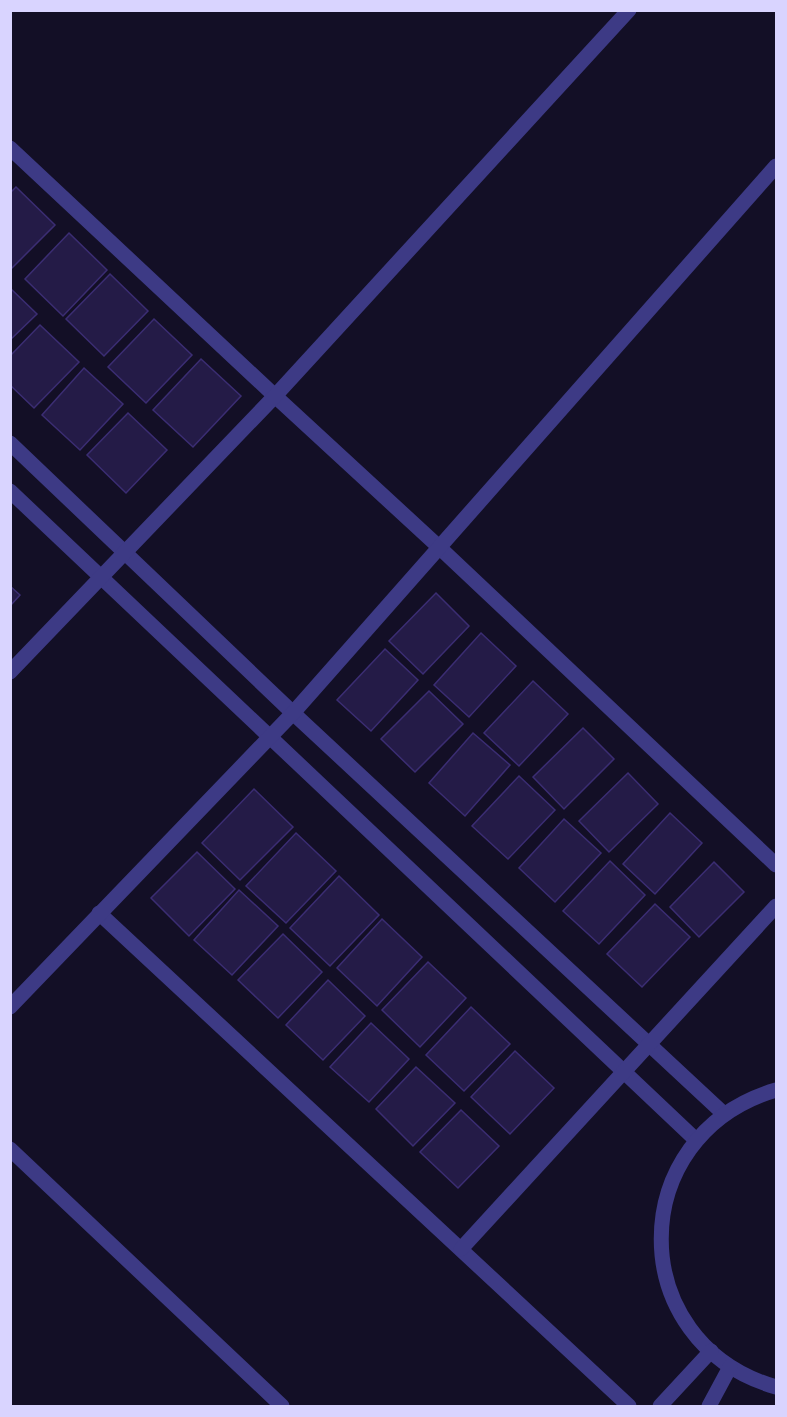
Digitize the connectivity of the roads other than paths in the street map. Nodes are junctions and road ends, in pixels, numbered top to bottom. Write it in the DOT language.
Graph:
graph roads {
  1 [pos="629,10"];
  2 [pos="10,148"];
  3 [pos="777,166"];
  4 [pos="275,396"];
  5 [pos="10,443"];
  6 [pos="10,491"];
  7 [pos="440,548"];
  8 [pos="125,552"];
  9 [pos="101,577"];
  10 [pos="10,672"];
  11 [pos="293,713"];
  12 [pos="270,737"];
  13 [pos="777,865"];
  14 [pos="777,906"];
  15 [pos="99,913"];
  16 [pos="10,1007"];
  17 [pos="649,1046"];
  18 [pos="623,1071"];
  19 [pos="777,1089"];
  20 [pos="724,1114"];
  21 [pos="696,1140"];
  22 [pos="10,1149"];
  23 [pos="460,1249"];
  24 [pos="711,1352"];
  25 [pos="730,1366"];
  26 [pos="777,1387"];
  27 [pos="282,1407"];
  28 [pos="629,1407"];
  29 [pos="660,1407"];
  30 [pos="709,1407"];
  1 -- 4 [label="street"];
  2 -- 4 [label="street"];
  3 -- 7 [label="street"];
  4 -- 7 [label="street"];
  4 -- 8 [label="street"];
  5 -- 8 [label="street"];
  6 -- 9 [label="street"];
  7 -- 11 [label="street"];
  7 -- 13 [label="street"];
  8 -- 9 [label="street"];
  8 -- 11 [label="street"];
  9 -- 10 [label="street"];
  9 -- 12 [label="street"];
  11 -- 12 [label="street"];
  11 -- 17 [label="street"];
  12 -- 15 [label="street"];
  12 -- 18 [label="street"];
  14 -- 17 [label="street"];
  15 -- 16 [label="street"];
  15 -- 23 [label="street"];
  17 -- 18 [label="street"];
  17 -- 20 [label="street"];
  18 -- 21 [label="street"];
  18 -- 23 [label="street"];
  19 -- 20 [label="street"];
  20 -- 21 [label="street"];
  21 -- 24 [label="street"];
  22 -- 27 [label="street"];
  23 -- 28 [label="street"];
  24 -- 25 [label="street"];
  24 -- 29 [label="street"];
  25 -- 26 [label="street"];
  25 -- 30 [label="street"];
}
